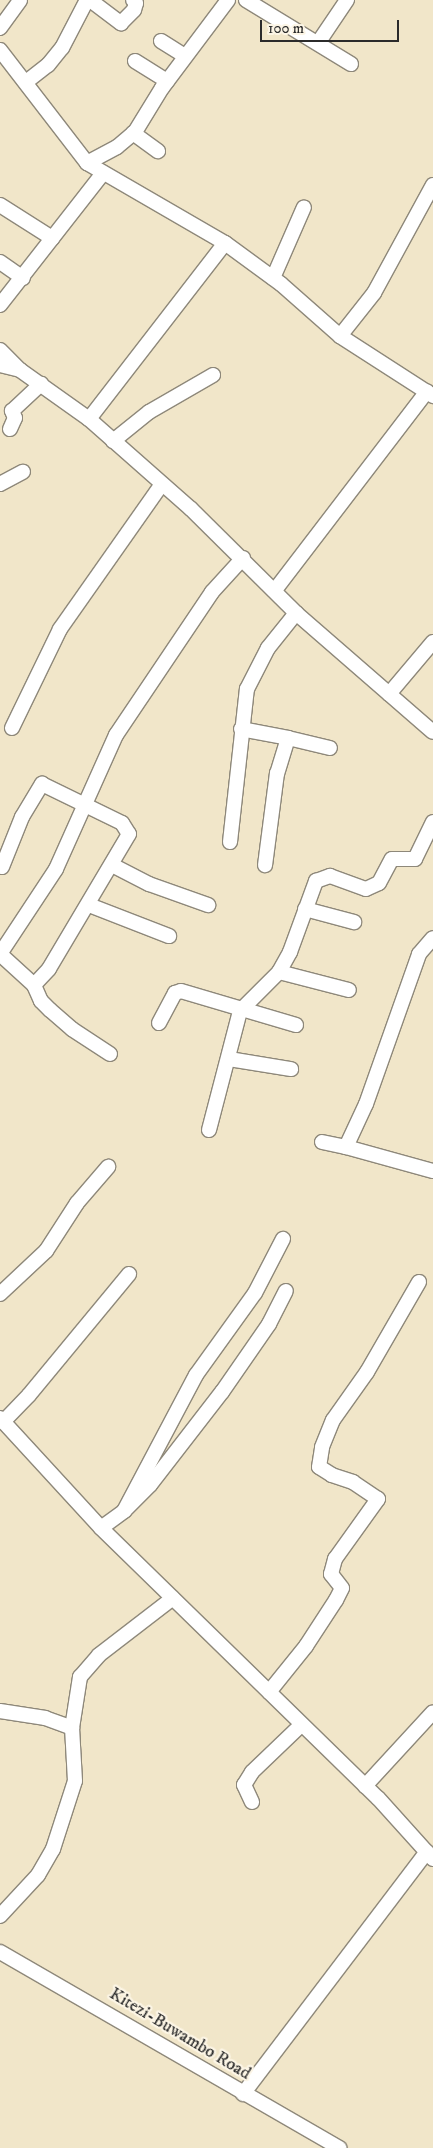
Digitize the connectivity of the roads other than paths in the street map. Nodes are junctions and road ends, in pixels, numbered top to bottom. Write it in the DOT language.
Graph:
graph roads {
  1 [pos="20,0"];
  2 [pos="88,0"];
  3 [pos="133,0"];
  4 [pos="228,0"];
  5 [pos="246,0"];
  6 [pos="347,0"];
  7 [pos="0,28"];
  8 [pos="161,42"];
  9 [pos="318,43"];
  10 [pos="0,50"];
  11 [pos="185,56"];
  12 [pos="135,60"];
  13 [pos="351,64"];
  14 [pos="167,81"];
  15 [pos="26,82"];
  16 [pos="133,133"];
  17 [pos="158,151"];
  18 [pos="87,163"];
  19 [pos="103,173"];
  20 [pos="433,185"];
  21 [pos="0,205"];
  22 [pos="304,207"];
  23 [pos="52,238"];
  24 [pos="225,243"];
  25 [pos="0,262"];
  26 [pos="23,278"];
  27 [pos="272,278"];
  28 [pos="0,305"];
  29 [pos="340,336"];
  30 [pos="0,350"];
  31 [pos="0,365"];
  32 [pos="20,370"];
  33 [pos="214,375"];
  34 [pos="41,384"];
  35 [pos="430,394"];
  36 [pos="89,419"];
  37 [pos="10,429"];
  38 [pos="113,441"];
  39 [pos="23,472"];
  40 [pos="0,484"];
  41 [pos="162,484"];
  42 [pos="243,558"];
  43 [pos="275,590"];
  44 [pos="296,613"];
  45 [pos="433,642"];
  46 [pos="389,694"];
  47 [pos="12,728"];
  48 [pos="241,728"];
  49 [pos="433,732"];
  50 [pos="288,738"];
  51 [pos="330,748"];
  52 [pos="85,807"];
  53 [pos="433,822"];
  54 [pos="230,842"];
  55 [pos="112,865"];
  56 [pos="265,865"];
  57 [pos="2,867"];
  58 [pos="90,905"];
  59 [pos="208,905"];
  60 [pos="305,909"];
  61 [pos="354,922"];
  62 [pos="169,936"];
  63 [pos="433,938"];
  64 [pos="0,954"];
  65 [pos="279,972"];
  66 [pos="34,985"];
  67 [pos="349,990"];
  68 [pos="240,1011"];
  69 [pos="159,1023"];
  70 [pos="296,1025"];
  71 [pos="110,1054"];
  72 [pos="229,1059"];
  73 [pos="291,1069"];
  74 [pos="208,1130"];
  75 [pos="322,1142"];
  76 [pos="346,1147"];
  77 [pos="108,1167"];
  78 [pos="433,1171"];
  79 [pos="283,1239"];
  80 [pos="130,1274"];
  81 [pos="420,1282"];
  82 [pos="286,1291"];
  83 [pos="0,1294"];
  84 [pos="1,1420"];
  85 [pos="124,1511"];
  86 [pos="101,1528"];
  87 [pos="173,1598"];
  88 [pos="269,1692"];
  89 [pos="0,1711"];
  90 [pos="433,1712"];
  91 [pos="301,1726"];
  92 [pos="72,1728"];
  93 [pos="366,1786"];
  94 [pos="252,1802"];
  95 [pos="430,1856"];
  96 [pos="0,1916"];
  97 [pos="0,1952"];
  98 [pos="243,2094"];
  99 [pos="340,2148"];
  1 -- 7 [label="street"];
  2 -- 3 [label="street"];
  2 -- 15 [label="street"];
  4 -- 11 [label="street"];
  5 -- 9 [label="street"];
  6 -- 9 [label="street"];
  8 -- 11 [label="street"];
  9 -- 13 [label="street"];
  10 -- 15 [label="street"];
  11 -- 14 [label="street"];
  12 -- 14 [label="street"];
  14 -- 16 [label="street"];
  15 -- 18 [label="street"];
  16 -- 17 [label="street"];
  16 -- 18 [label="street"];
  18 -- 19 [label="street"];
  19 -- 23 [label="street"];
  19 -- 24 [label="street"];
  20 -- 29 [label="street"];
  21 -- 23 [label="street"];
  22 -- 27 [label="street"];
  23 -- 26 [label="street"];
  24 -- 27 [label="street"];
  24 -- 36 [label="street"];
  25 -- 26 [label="street"];
  26 -- 28 [label="street"];
  27 -- 29 [label="street"];
  29 -- 35 [label="street"];
  30 -- 32 [label="street"];
  31 -- 32 [label="street"];
  32 -- 34 [label="street"];
  33 -- 38 [label="street"];
  34 -- 36 [label="street"];
  34 -- 37 [label="street"];
  35 -- 43 [label="street"];
  36 -- 38 [label="street"];
  38 -- 41 [label="street"];
  39 -- 40 [label="street"];
  41 -- 42 [label="street"];
  41 -- 47 [label="street"];
  42 -- 43 [label="street"];
  42 -- 52 [label="street"];
  43 -- 44 [label="street"];
  44 -- 46 [label="street"];
  44 -- 48 [label="street"];
  45 -- 46 [label="street"];
  46 -- 49 [label="street"];
  48 -- 50 [label="street"];
  48 -- 54 [label="street"];
  50 -- 51 [label="street"];
  50 -- 56 [label="street"];
  52 -- 55 [label="street"];
  52 -- 57 [label="street"];
  52 -- 64 [label="street"];
  53 -- 60 [label="street"];
  55 -- 58 [label="street"];
  55 -- 59 [label="street"];
  58 -- 62 [label="street"];
  58 -- 66 [label="street"];
  60 -- 61 [label="street"];
  60 -- 65 [label="street"];
  63 -- 76 [label="street"];
  64 -- 66 [label="street"];
  65 -- 67 [label="street"];
  65 -- 68 [label="street"];
  66 -- 71 [label="street"];
  68 -- 69 [label="street"];
  68 -- 70 [label="street"];
  68 -- 72 [label="street"];
  72 -- 73 [label="street"];
  72 -- 74 [label="street"];
  75 -- 76 [label="street"];
  76 -- 78 [label="street"];
  77 -- 83 [label="street"];
  79 -- 85 [label="street"];
  80 -- 84 [label="street"];
  81 -- 88 [label="street"];
  82 -- 85 [label="street"];
  84 -- 86 [label="street"];
  85 -- 86 [label="street"];
  86 -- 87 [label="street"];
  87 -- 88 [label="street"];
  87 -- 92 [label="street"];
  88 -- 91 [label="street"];
  89 -- 92 [label="street"];
  90 -- 93 [label="street"];
  91 -- 93 [label="street"];
  91 -- 94 [label="street"];
  92 -- 96 [label="street"];
  93 -- 95 [label="street"];
  95 -- 98 [label="street"];
  97 -- 98 [label="street, Kitezi-Buwambo Road"];
  98 -- 99 [label="street, Kitezi-Buwambo Road"];
}
